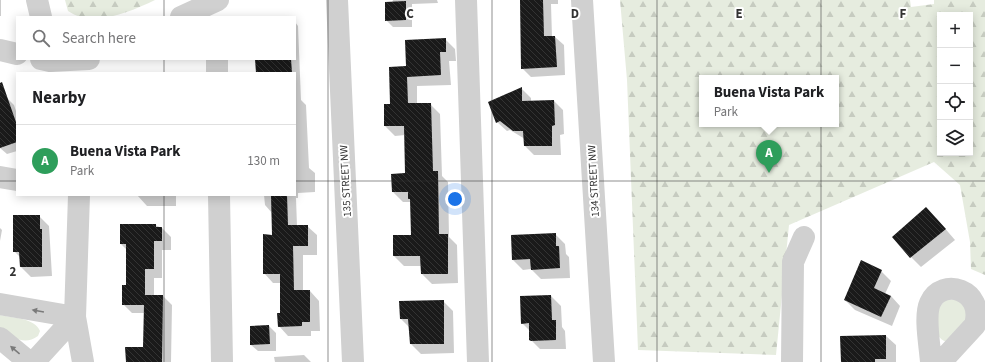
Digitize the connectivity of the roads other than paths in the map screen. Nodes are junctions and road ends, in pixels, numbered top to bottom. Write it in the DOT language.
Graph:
graph roads {
  1 [pos="37,0"];
  2 [pos="337,0"];
  3 [pos="466,0"];
  4 [pos="582,0"];
  5 [pos="216,6"];
  6 [pos="41,16"];
  7 [pos="184,16"];
  8 [pos="0,50"];
  9 [pos="16,54"];
  10 [pos="79,60"];
  11 [pos="217,60"];
  12 [pos="48,63"];
  13 [pos="217,72"];
  14 [pos="0,177"];
  15 [pos="16,180"];
  16 [pos="79,196"];
  17 [pos="219,196"];
  18 [pos="804,237"];
  19 [pos="0,304"];
  20 [pos="75,317"];
  21 [pos="0,338"];
  22 [pos="29,362"];
  23 [pos="34,362"];
  24 [pos="83,362"];
  25 [pos="222,362"];
  26 [pos="353,362"];
  27 [pos="478,362"];
  28 [pos="604,362"];
  29 [pos="792,362"];
  30 [pos="931,362"];
  31 [pos="941,362"];
  1 -- 6 [label="street"];
  2 -- 26 [label="street, 135 STREET NW"];
  3 -- 27 [label="street"];
  4 -- 28 [label="street, 134 STREET NW"];
  5 -- 7 [label="street"];
  8 -- 9 [label="street"];
  10 -- 12 [label="street"];
  11 -- 13 [label="street"];
  14 -- 15 [label="street"];
  16 -- 20 [label="street"];
  17 -- 25 [label="street"];
  18 -- 29 [label="street"];
  20 -- 19 [label="street, one-way"];
  20 -- 23 [label="street"];
  20 -- 24 [label="street"];
  22 -- 21 [label="street, one-way"];
  30 -- 31 [label="street"];
}
